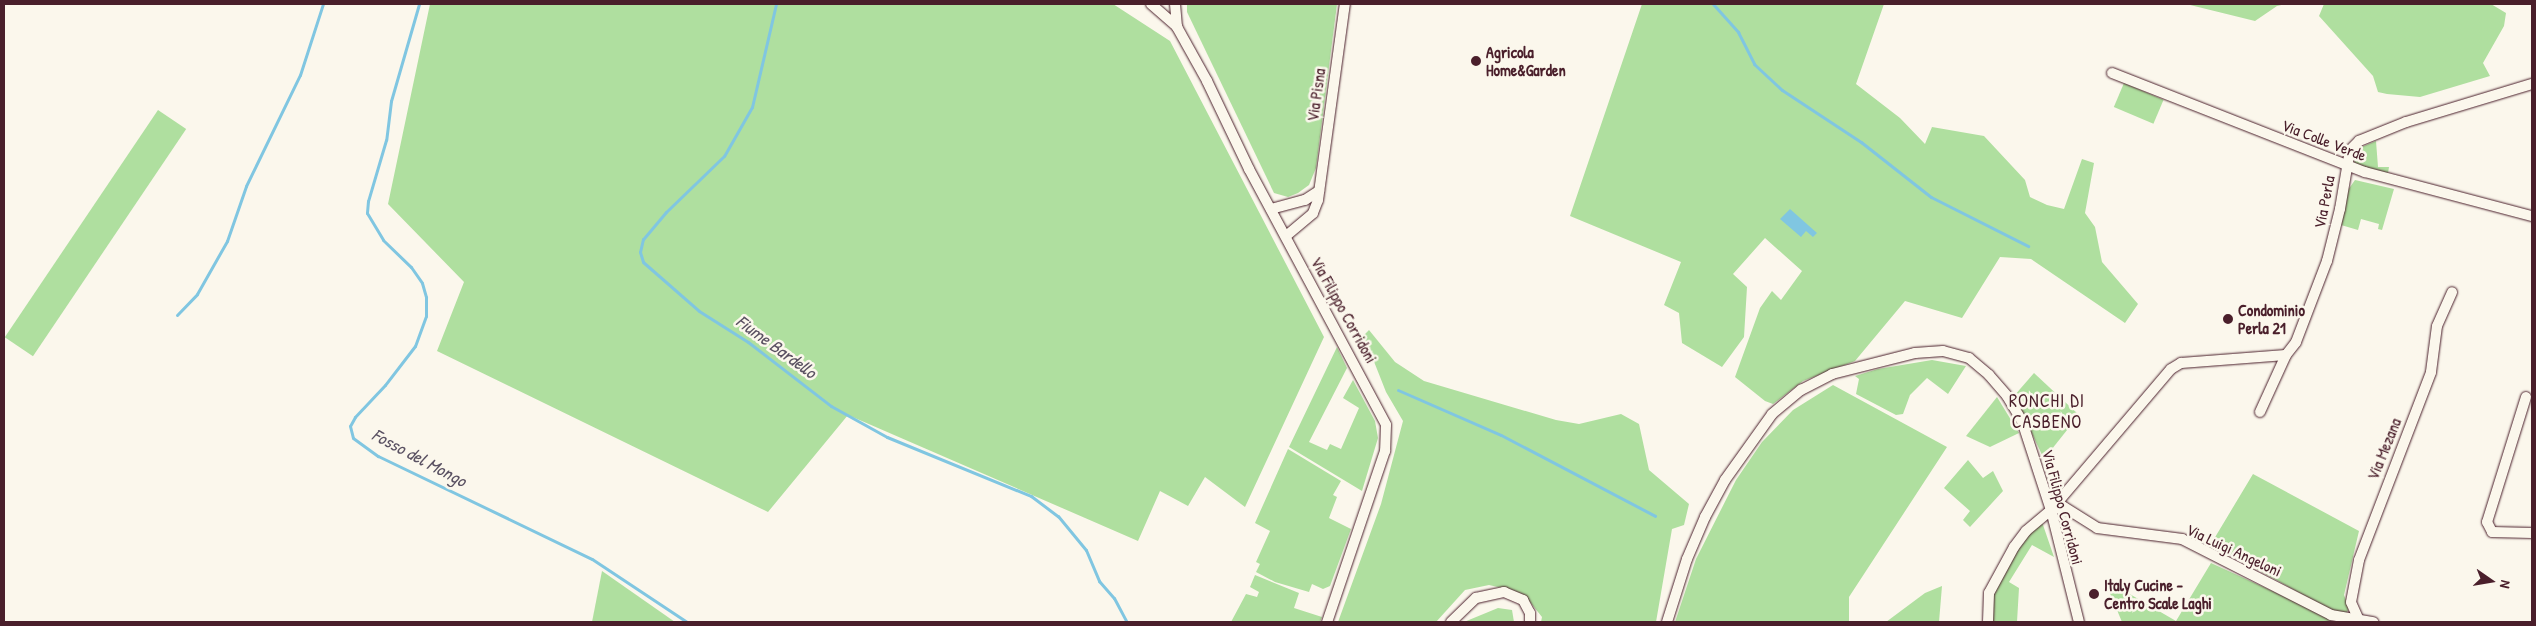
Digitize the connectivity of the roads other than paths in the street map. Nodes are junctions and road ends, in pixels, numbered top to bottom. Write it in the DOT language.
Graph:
graph roads {
  1 [pos="1151,4"];
  2 [pos="1174,4"];
  3 [pos="1345,4"];
  4 [pos="1177,27"];
  5 [pos="2112,73"];
  6 [pos="2532,84"];
  7 [pos="2346,166"];
  8 [pos="1319,191"];
  9 [pos="1271,209"];
  10 [pos="2532,216"];
  11 [pos="1286,236"];
  12 [pos="2452,292"];
  13 [pos="2286,355"];
  14 [pos="2526,397"];
  15 [pos="2260,412"];
  16 [pos="2051,510"];
  17 [pos="2532,533"];
  18 [pos="2358,618"];
  19 [pos="1327,622"];
  20 [pos="1451,622"];
  21 [pos="1530,622"];
  22 [pos="1667,622"];
  23 [pos="1988,622"];
  24 [pos="2079,622"];
  25 [pos="2373,622"];
  1 -- 4 [label="street, Via Filippo Corridoni"];
  2 -- 4 [label="street, Via Filippo Corridoni"];
  3 -- 8 [label="street, Via Pisna"];
  4 -- 9 [label="street, Via Filippo Corridoni"];
  5 -- 7 [label="street, Via Colle Verde"];
  6 -- 7 [label="street, Via Perla"];
  7 -- 10 [label="street, Via Colle Verde"];
  7 -- 13 [label="street, Via Perla"];
  8 -- 9 [label="street"];
  8 -- 11 [label="street, Via Pisna"];
  9 -- 11 [label="street, Via Filippo Corridoni"];
  11 -- 19 [label="street, Via Filippo Corridoni"];
  12 -- 18 [label="street, Via Mezana"];
  13 -- 15 [label="street, Via Perla"];
  13 -- 16 [label="street"];
  14 -- 17 [label="street"];
  16 -- 18 [label="street, Via Luigi Angeloni"];
  16 -- 22 [label="street, Via Filippo Corridoni"];
  16 -- 23 [label="street"];
  16 -- 24 [label="street, Via Filippo Corridoni"];
  18 -- 25 [label="street, Via Luigi Angeloni"];
  20 -- 21 [label="street"];
}
